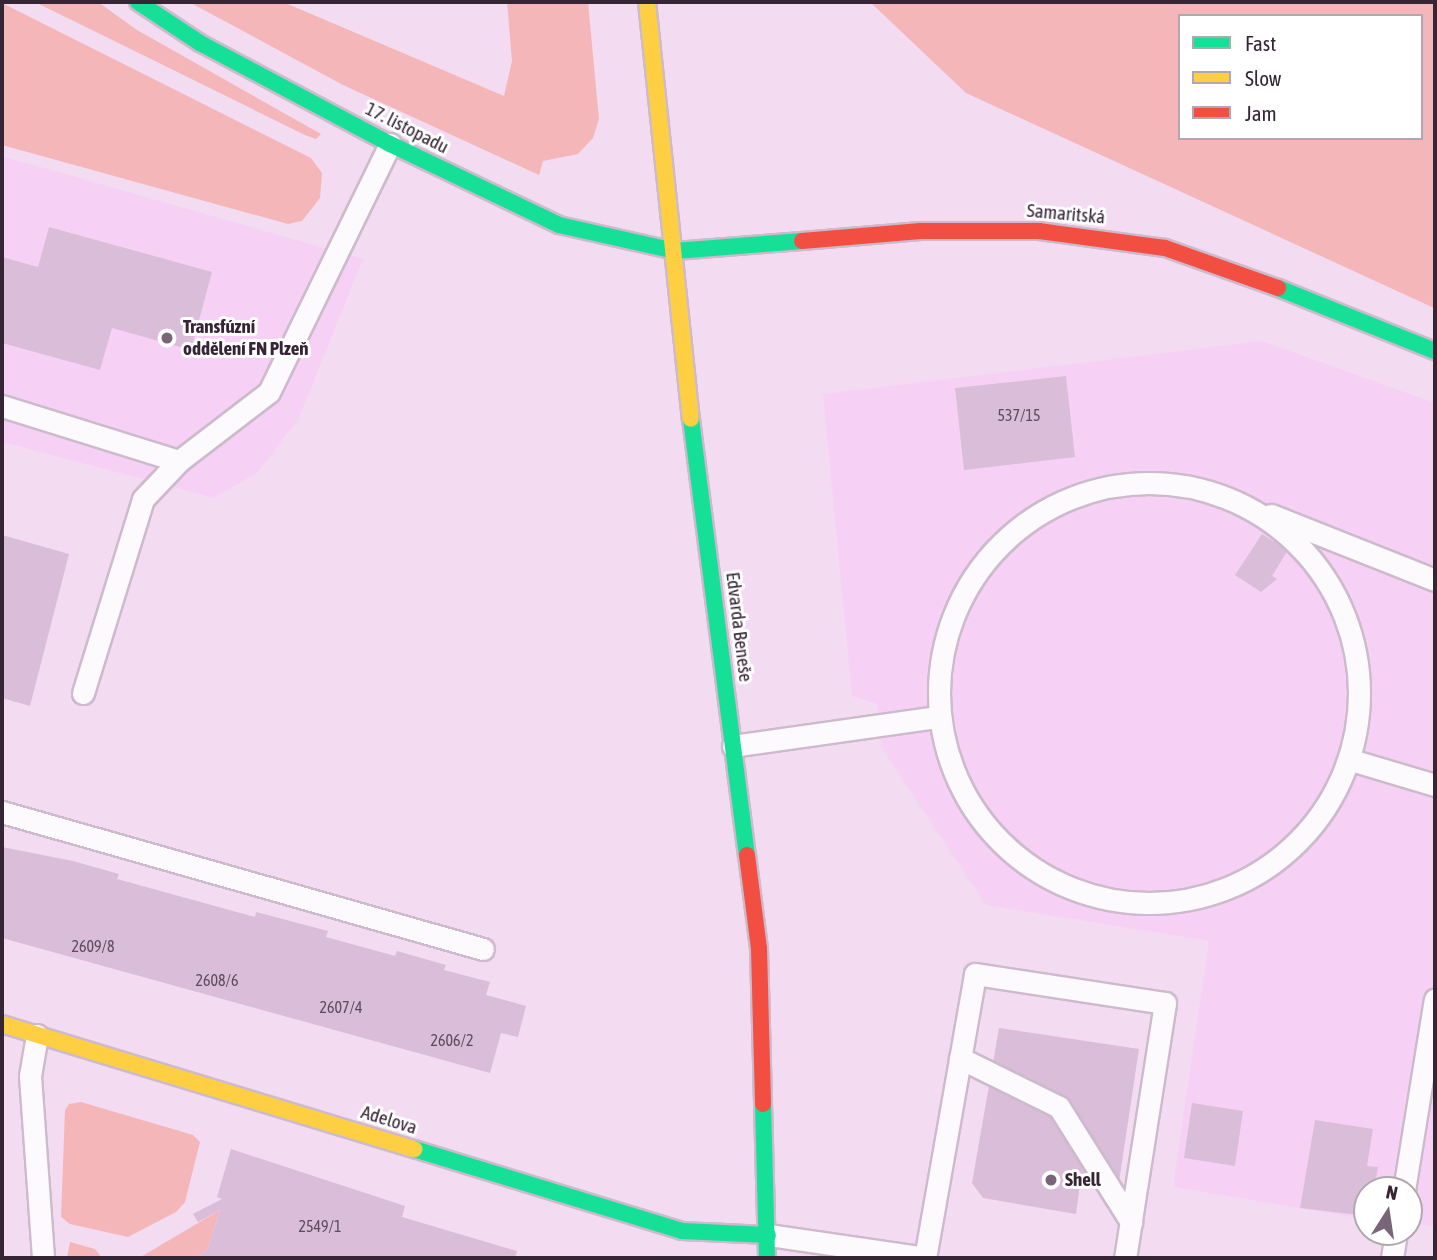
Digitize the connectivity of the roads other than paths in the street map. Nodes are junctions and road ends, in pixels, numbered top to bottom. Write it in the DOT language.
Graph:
graph roads {
  1 [pos="138,2"];
  2 [pos="647,2"];
  3 [pos="390,144"];
  4 [pos="675,251"];
  5 [pos="1435,351"];
  6 [pos="2,406"];
  7 [pos="179,461"];
  8 [pos="1251,507"];
  9 [pos="1435,580"];
  10 [pos="83,693"];
  11 [pos="939,717"];
  12 [pos="733,746"];
  13 [pos="1351,760"];
  14 [pos="1435,785"];
  15 [pos="2,812"];
  16 [pos="483,949"];
  17 [pos="1435,999"];
  18 [pos="2,1024"];
  19 [pos="37,1035"];
  20 [pos="960,1058"];
  21 [pos="1406,1176"];
  22 [pos="1130,1222"];
  23 [pos="768,1235"];
  24 [pos="43,1258"];
  25 [pos="766,1258"];
  26 [pos="925,1258"];
  27 [pos="1125,1258"];
  1 -- 3 [label="street, 17. listopadu"];
  2 -- 4 [label="street, Edvarda Beneše"];
  3 -- 4 [label="street, 17. listopadu"];
  3 -- 7 [label="lane"];
  4 -- 5 [label="street, Samaritská"];
  4 -- 12 [label="street, Edvarda Beneše"];
  6 -- 7 [label="lane"];
  7 -- 10 [label="lane"];
  8 -- 9 [label="lane"];
  8 -- 11 [label="lane"];
  8 -- 13 [label="lane"];
  11 -- 12 [label="lane"];
  11 -- 13 [label="lane"];
  12 -- 23 [label="street, Edvarda Beneše"];
  13 -- 14 [label="lane"];
  15 -- 16 [label="lane"];
  17 -- 21 [label="lane"];
  18 -- 19 [label="street, Adelova"];
  19 -- 23 [label="street, Adelova"];
  19 -- 24 [label="lane"];
  20 -- 22 [label="lane"];
  20 -- 22 [label="lane"];
  20 -- 26 [label="lane"];
  22 -- 27 [label="lane"];
  23 -- 25 [label="street, Edvarda Beneše"];
  23 -- 26 [label="lane"];
}
